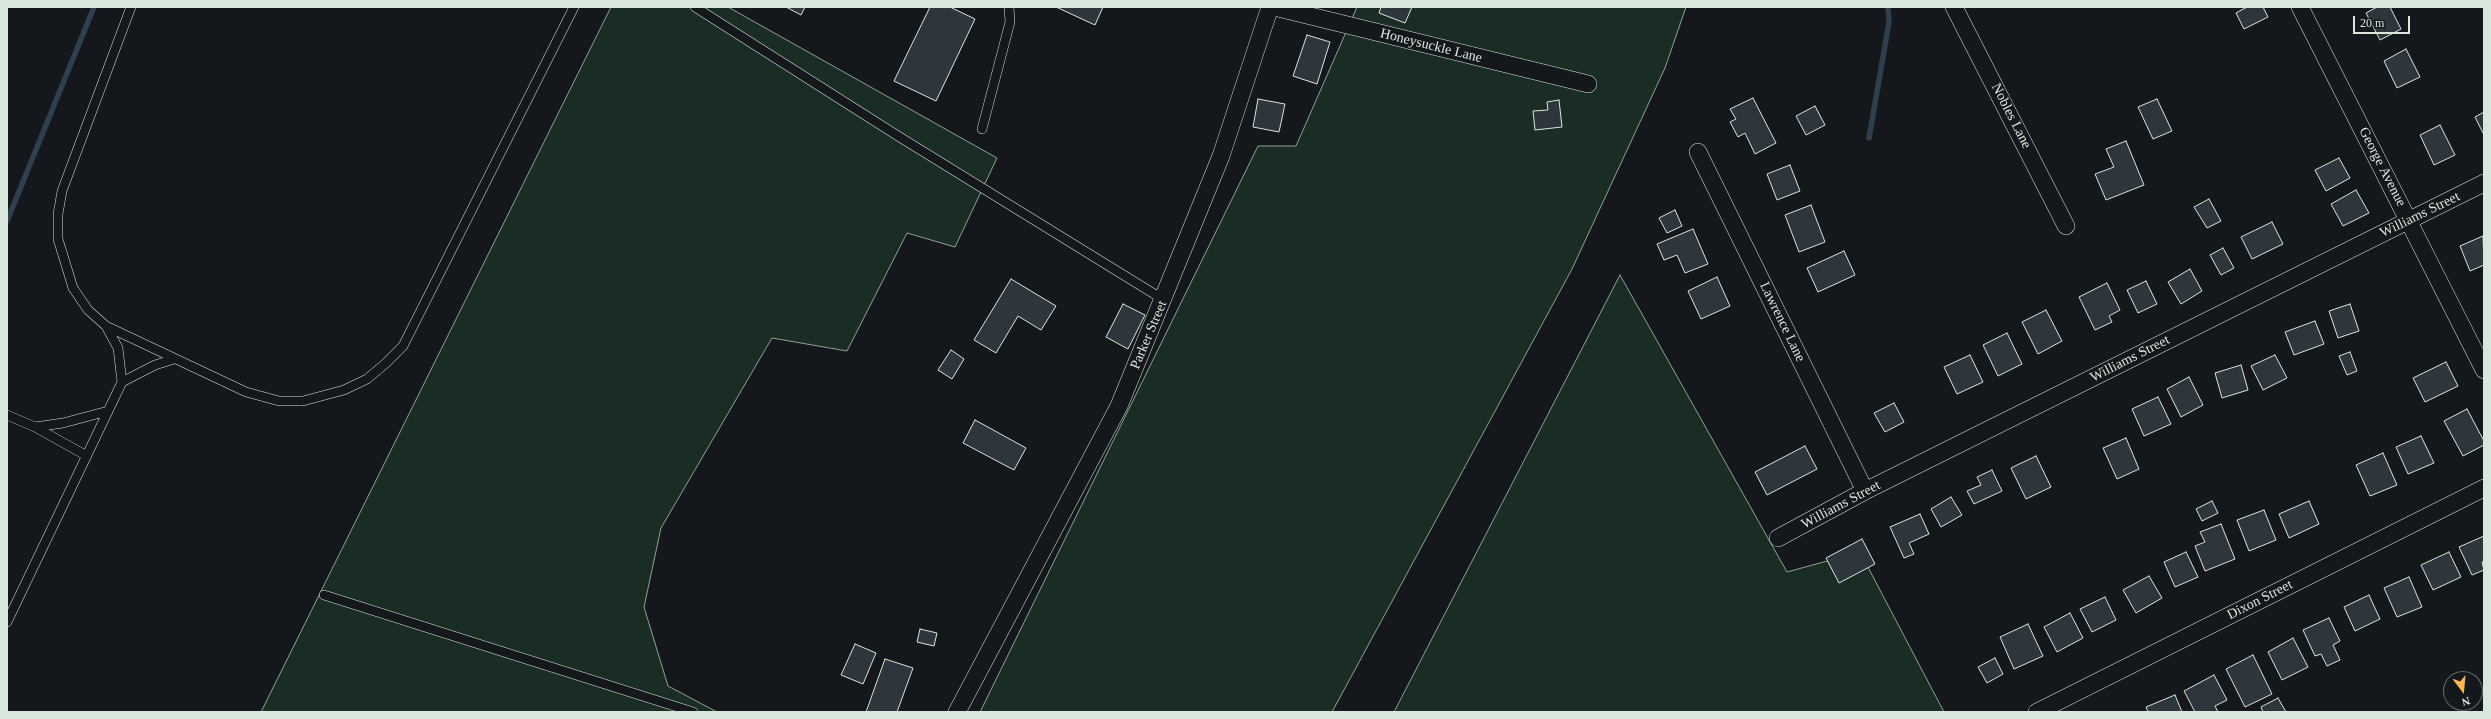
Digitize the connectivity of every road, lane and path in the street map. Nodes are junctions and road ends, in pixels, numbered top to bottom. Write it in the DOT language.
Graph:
graph roads {
  1 [pos="131,7"];
  2 [pos="574,7"];
  3 [pos="695,7"];
  4 [pos="1008,7"];
  5 [pos="1270,7"];
  6 [pos="1274,7"];
  7 [pos="1954,7"];
  8 [pos="2300,7"];
  9 [pos="1588,84"];
  10 [pos="982,129"];
  11 [pos="1698,152"];
  12 [pos="2484,183"];
  13 [pos="2409,220"];
  14 [pos="2066,226"];
  15 [pos="1164,300"];
  16 [pos="106,326"];
  17 [pos="174,359"];
  18 [pos="2484,370"];
  19 [pos="122,382"];
  20 [pos="108,411"];
  21 [pos="7,415"];
  22 [pos="35,427"];
  23 [pos="87,456"];
  24 [pos="2484,488"];
  25 [pos="1866,491"];
  26 [pos="1778,538"];
  27 [pos="324,595"];
  28 [pos="7,622"];
  29 [pos="694,712"];
  30 [pos="957,712"];
  31 [pos="2037,712"];
  1 -- 16 [label="lane"];
  2 -- 17 [label="lane"];
  3 -- 15 [label="lane"];
  4 -- 10 [label="lane"];
  5 -- 15 [label="street, Parker Street"];
  6 -- 9 [label="street, Honeysuckle Lane"];
  7 -- 14 [label="street, Nobles Lane"];
  8 -- 13 [label="street, George Avenue"];
  11 -- 25 [label="street, Lawrence Lane"];
  12 -- 13 [label="street, Williams Street"];
  13 -- 18 [label="street, George Avenue"];
  13 -- 25 [label="street, Williams Street"];
  15 -- 30 [label="street, Parker Street"];
  16 -- 17 [label="lane"];
  16 -- 19 [label="lane"];
  17 -- 19 [label="lane"];
  19 -- 20 [label="lane"];
  20 -- 22 [label="lane"];
  20 -- 23 [label="lane"];
  21 -- 22 [label="lane"];
  22 -- 23 [label="lane"];
  23 -- 28 [label="lane"];
  24 -- 31 [label="street, Dixon Street"];
  25 -- 26 [label="street, Williams Street"];
  27 -- 29 [label="lane"];
}
